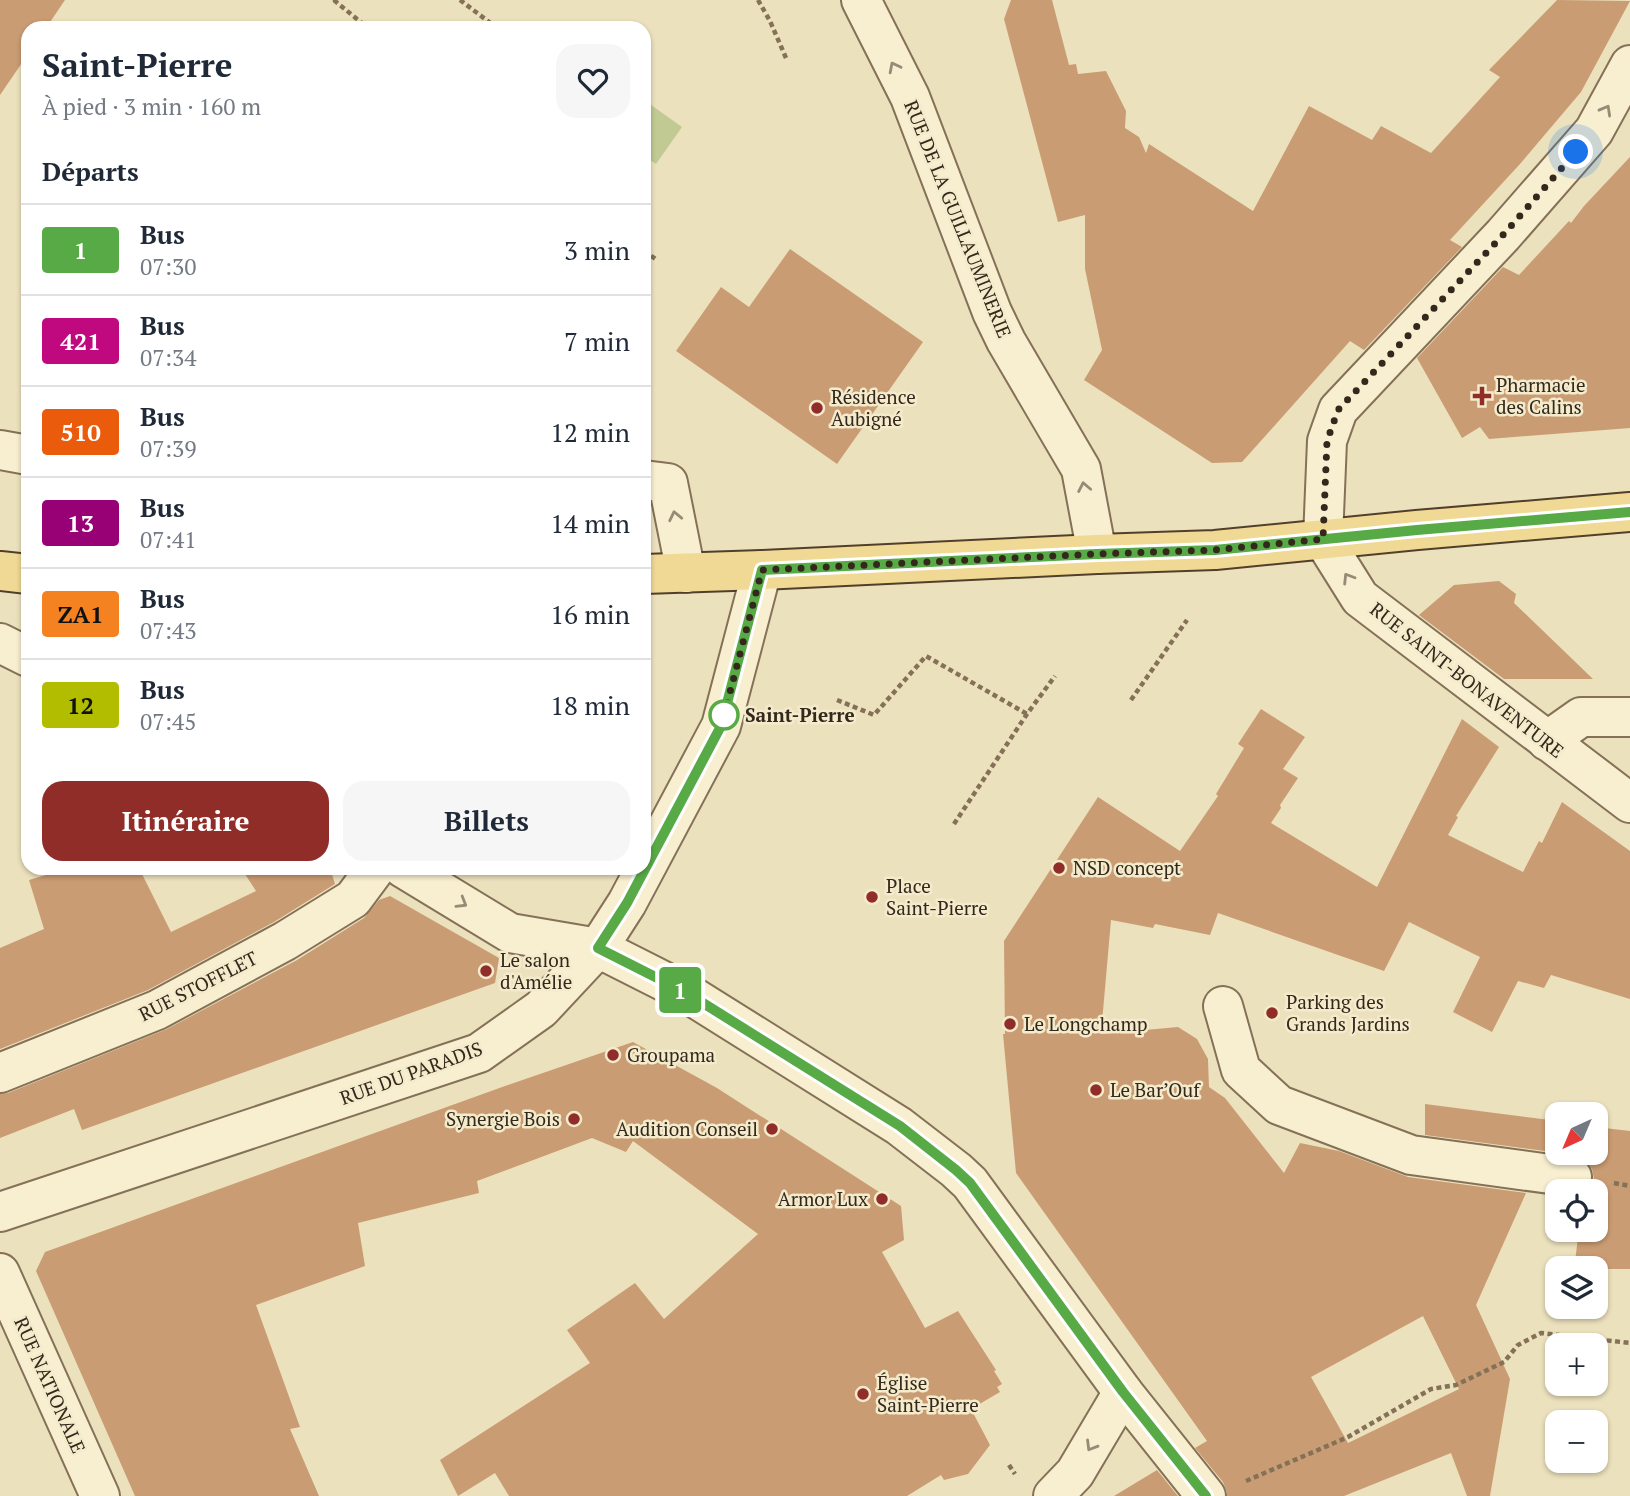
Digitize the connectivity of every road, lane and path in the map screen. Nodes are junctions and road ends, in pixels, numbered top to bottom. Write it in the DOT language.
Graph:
graph roads {
  1 [pos="336,0"];
  2 [pos="460,0"];
  3 [pos="758,0"];
  4 [pos="861,0"];
  5 [pos="359,21"];
  6 [pos="488,21"];
  7 [pos="786,58"];
  8 [pos="1630,65"];
  9 [pos="651,256"];
  10 [pos="657,260"];
  11 [pos="0,450"];
  12 [pos="21,454"];
  13 [pos="651,481"];
  14 [pos="1630,512"];
  15 [pos="1323,539"];
  16 [pos="1097,554"];
  17 [pos="762,570"];
  18 [pos="0,571"];
  19 [pos="21,573"];
  20 [pos="687,573"];
  21 [pos="651,574"];
  22 [pos="1187,620"];
  23 [pos="0,643"];
  24 [pos="21,654"];
  25 [pos="1055,676"];
  26 [pos="837,700"];
  27 [pos="1131,700"];
  28 [pos="1027,714"];
  29 [pos="1630,717"];
  30 [pos="1547,741"];
  31 [pos="1630,803"];
  32 [pos="954,824"];
  33 [pos="651,858"];
  34 [pos="371,875"];
  35 [pos="415,875"];
  36 [pos="642,875"];
  37 [pos="598,948"];
  38 [pos="1223,1006"];
  39 [pos="0,1073"];
  40 [pos="1572,1177"];
  41 [pos="0,1212"];
  42 [pos="0,1273"];
  43 [pos="1630,1343"];
  44 [pos="1123,1392"];
  45 [pos="1222,1491"];
  46 [pos="100,1496"];
  47 [pos="1053,1496"];
  1 -- 5 [label="path"];
  2 -- 6 [label="path"];
  3 -- 7 [label="path"];
  16 -- 4 [label="street, RUE DE LA GUILLAUMINERIE, one-way"];
  15 -- 8 [label="street, one-way"];
  9 -- 10 [label="path"];
  11 -- 12 [label="street"];
  20 -- 13 [label="street, one-way"];
  14 -- 15 [label="main road"];
  15 -- 16 [label="main road"];
  30 -- 15 [label="street, RUE SAINT-BONAVENTURE, one-way"];
  16 -- 17 [label="main road"];
  17 -- 20 [label="main road"];
  17 -- 33 [label="street, RUE DU PARADIS"];
  18 -- 19 [label="main road"];
  20 -- 21 [label="main road"];
  22 -- 27 [label="path"];
  23 -- 24 [label="street"];
  25 -- 28 [label="path"];
  26 -- 28 [label="path"];
  28 -- 32 [label="path"];
  29 -- 30 [label="street"];
  30 -- 31 [label="street, RUE SAINT-BONAVENTURE"];
  34 -- 39 [label="street, RUE STOFFLET"];
  35 -- 37 [label="street, one-way"];
  36 -- 37 [label="street, RUE DU PARADIS"];
  37 -- 41 [label="street, RUE DU PARADIS"];
  37 -- 44 [label="street"];
  38 -- 40 [label="street"];
  42 -- 46 [label="street, RUE NATIONALE"];
  43 -- 45 [label="path"];
  44 -- 45 [label="street"];
  44 -- 47 [label="street, one-way"];
}
